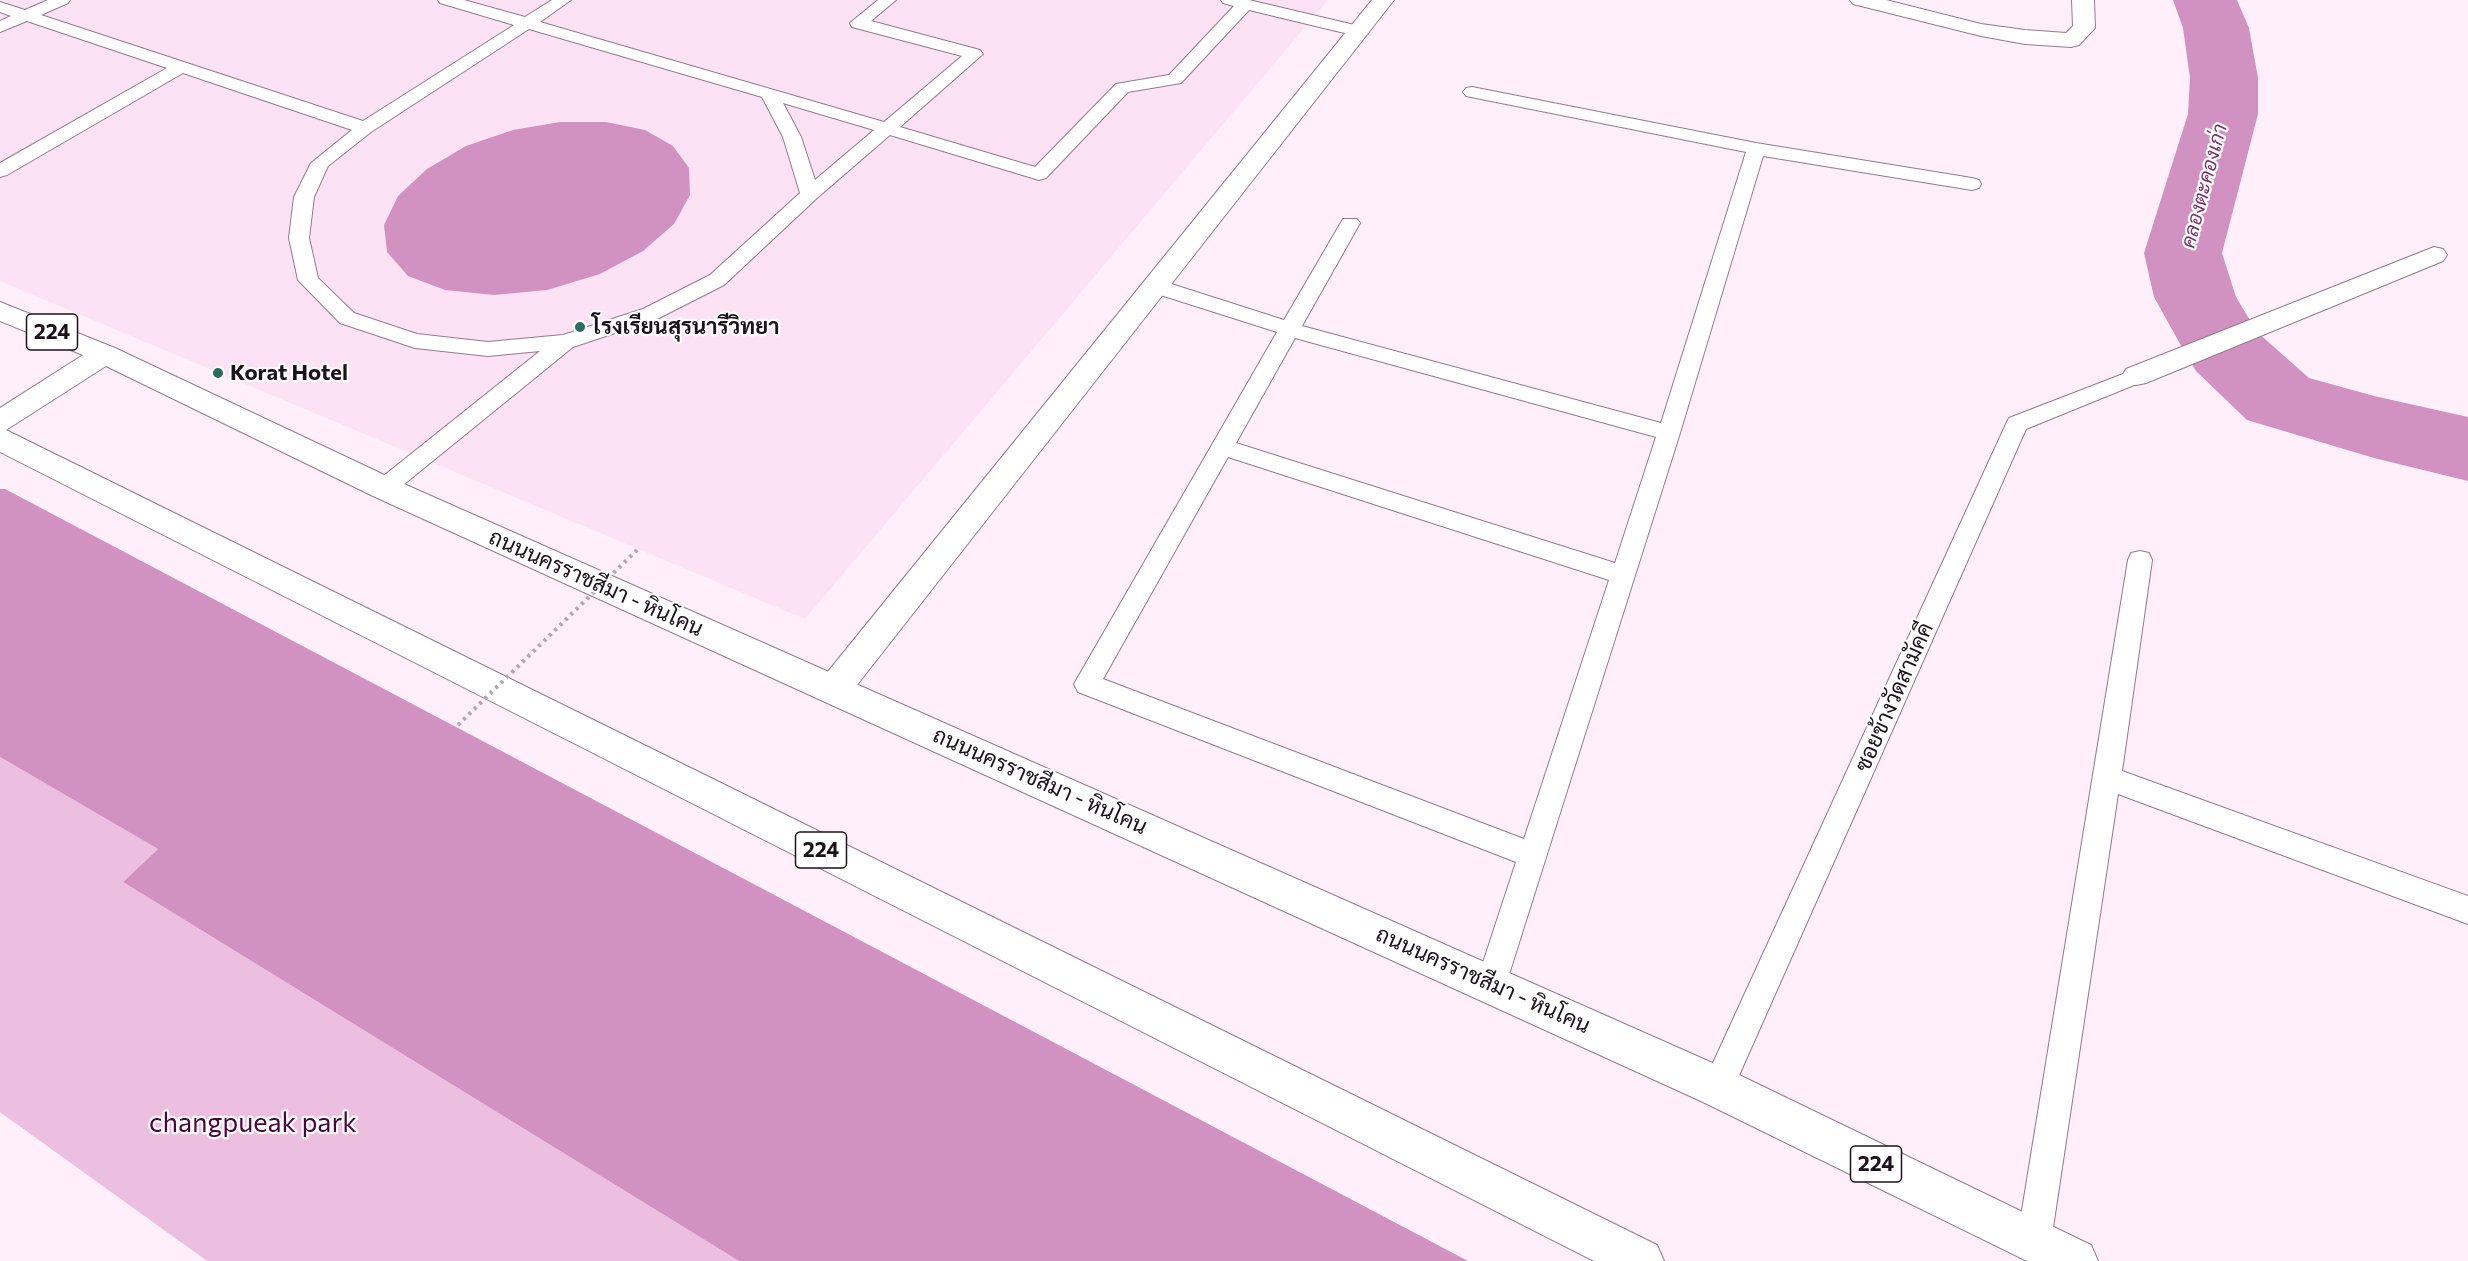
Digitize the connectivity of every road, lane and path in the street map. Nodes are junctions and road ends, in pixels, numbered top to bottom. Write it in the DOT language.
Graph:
graph roads {
  1 [pos="62,0"];
  2 [pos="446,0"];
  3 [pos="563,0"];
  4 [pos="888,0"];
  5 [pos="1383,0"];
  6 [pos="1860,0"];
  7 [pos="2083,0"];
  8 [pos="1237,2"];
  9 [pos="0,7"];
  10 [pos="24,15"];
  11 [pos="525,24"];
  12 [pos="0,27"];
  13 [pos="1357,31"];
  14 [pos="181,67"];
  15 [pos="1472,92"];
  16 [pos="768,93"];
  17 [pos="365,128"];
  18 [pos="888,129"];
  19 [pos="1756,149"];
  20 [pos="0,171"];
  21 [pos="1972,184"];
  22 [pos="810,194"];
  23 [pos="1350,223"];
  24 [pos="2434,255"];
  25 [pos="1155,286"];
  26 [pos="0,311"];
  27 [pos="1289,328"];
  28 [pos="564,342"];
  29 [pos="105,354"];
  30 [pos="2136,376"];
  31 [pos="0,422"];
  32 [pos="1669,433"];
  33 [pos="0,439"];
  34 [pos="1222,447"];
  35 [pos="384,488"];
  36 [pos="639,549"];
  37 [pos="2140,560"];
  38 [pos="1623,575"];
  39 [pos="834,689"];
  40 [pos="458,725"];
  41 [pos="2107,778"];
  42 [pos="1532,855"];
  43 [pos="2468,910"];
  44 [pos="1491,984"];
  45 [pos="1718,1087"];
  46 [pos="2032,1251"];
  47 [pos="1641,1261"];
  48 [pos="2075,1261"];
  1 -- 10 [label="lane"];
  2 -- 11 [label="lane"];
  3 -- 11 [label="lane"];
  4 -- 18 [label="lane"];
  5 -- 13 [label="main road"];
  6 -- 7 [label="main road"];
  8 -- 13 [label="lane"];
  8 -- 18 [label="lane"];
  9 -- 10 [label="lane"];
  10 -- 12 [label="lane"];
  10 -- 14 [label="lane"];
  11 -- 16 [label="lane"];
  11 -- 17 [label="lane"];
  13 -- 25 [label="main road"];
  14 -- 17 [label="lane"];
  14 -- 20 [label="lane"];
  15 -- 19 [label="lane"];
  16 -- 18 [label="lane"];
  16 -- 22 [label="lane"];
  17 -- 28 [label="lane"];
  18 -- 22 [label="lane"];
  19 -- 21 [label="lane"];
  19 -- 32 [label="lane"];
  22 -- 28 [label="lane"];
  23 -- 27 [label="lane"];
  24 -- 30 [label="main road"];
  25 -- 27 [label="lane"];
  25 -- 39 [label="main road"];
  26 -- 29 [label="main road, ถนนนครราชสีมา - หินโคน / 224"];
  27 -- 32 [label="lane"];
  27 -- 34 [label="lane"];
  28 -- 35 [label="lane"];
  29 -- 31 [label="main road"];
  29 -- 35 [label="main road, ถนนนครราชสีมา - หินโคน / 224"];
  30 -- 45 [label="lane, ซอยข้างวัดสามัคคี"];
  32 -- 38 [label="lane"];
  33 -- 47 [label="main road, 224"];
  34 -- 38 [label="lane"];
  34 -- 42 [label="lane"];
  35 -- 39 [label="main road, ถนนนครราชสีมา - หินโคน / 224"];
  36 -- 40 [label="path, bridge"];
  37 -- 41 [label="lane"];
  38 -- 42 [label="lane"];
  39 -- 44 [label="main road, ถนนนครราชสีมา - หินโคน / 224"];
  41 -- 43 [label="lane"];
  41 -- 46 [label="lane"];
  42 -- 44 [label="lane"];
  44 -- 45 [label="main road, ถนนนครราชสีมา - หินโคน / 224"];
  45 -- 46 [label="main road, ถนนนครราชสีมา - หินโคน / 224"];
  46 -- 48 [label="main road, ถนนนครราชสีมา - หินโคน / 224"];
}
